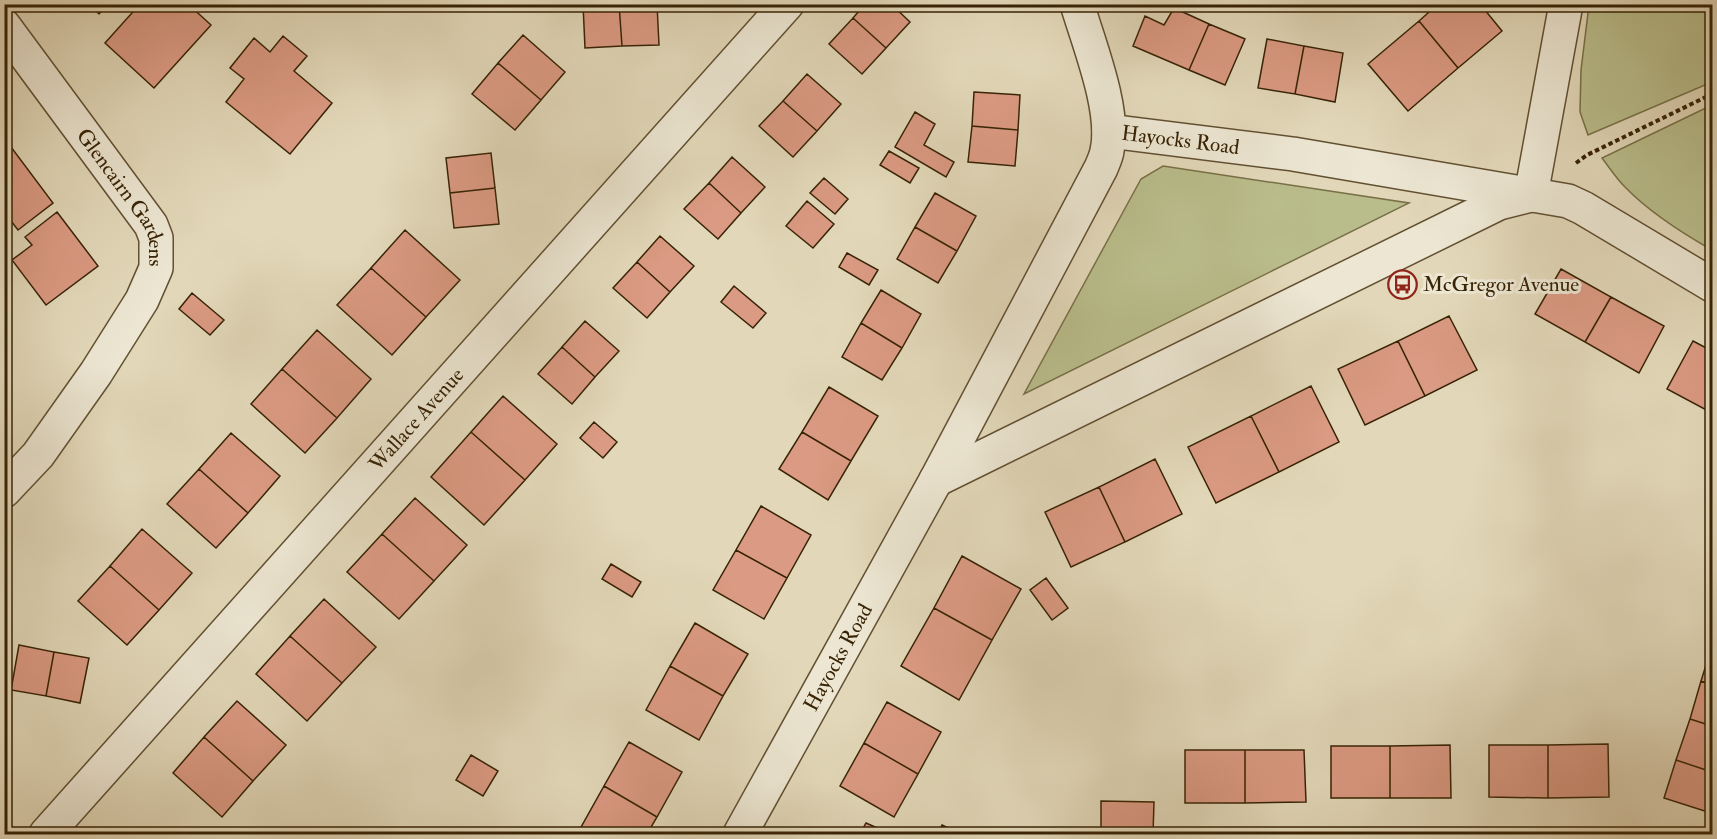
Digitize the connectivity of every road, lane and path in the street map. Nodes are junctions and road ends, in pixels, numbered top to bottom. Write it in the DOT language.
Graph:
graph roads {
  1 [pos="787,4"];
  2 [pos="1077,4"];
  3 [pos="1566,4"];
  4 [pos="4,26"];
  5 [pos="1713,94"];
  6 [pos="1109,131"];
  7 [pos="1531,195"];
  8 [pos="1713,285"];
  9 [pos="936,480"];
  10 [pos="4,491"];
  11 [pos="46,834"];
  12 [pos="740,834"];
  1 -- 11 [label="street, Wallace Avenue"];
  2 -- 6 [label="street"];
  3 -- 7 [label="street"];
  4 -- 10 [label="street, Glencairn Gardens"];
  5 -- 7 [label="path"];
  6 -- 7 [label="street, Hayocks Road"];
  6 -- 9 [label="street, Hayocks Road"];
  7 -- 8 [label="street, Hayocks Road"];
  7 -- 9 [label="street, Hayocks Road"];
  9 -- 12 [label="street, Hayocks Road"];
}
